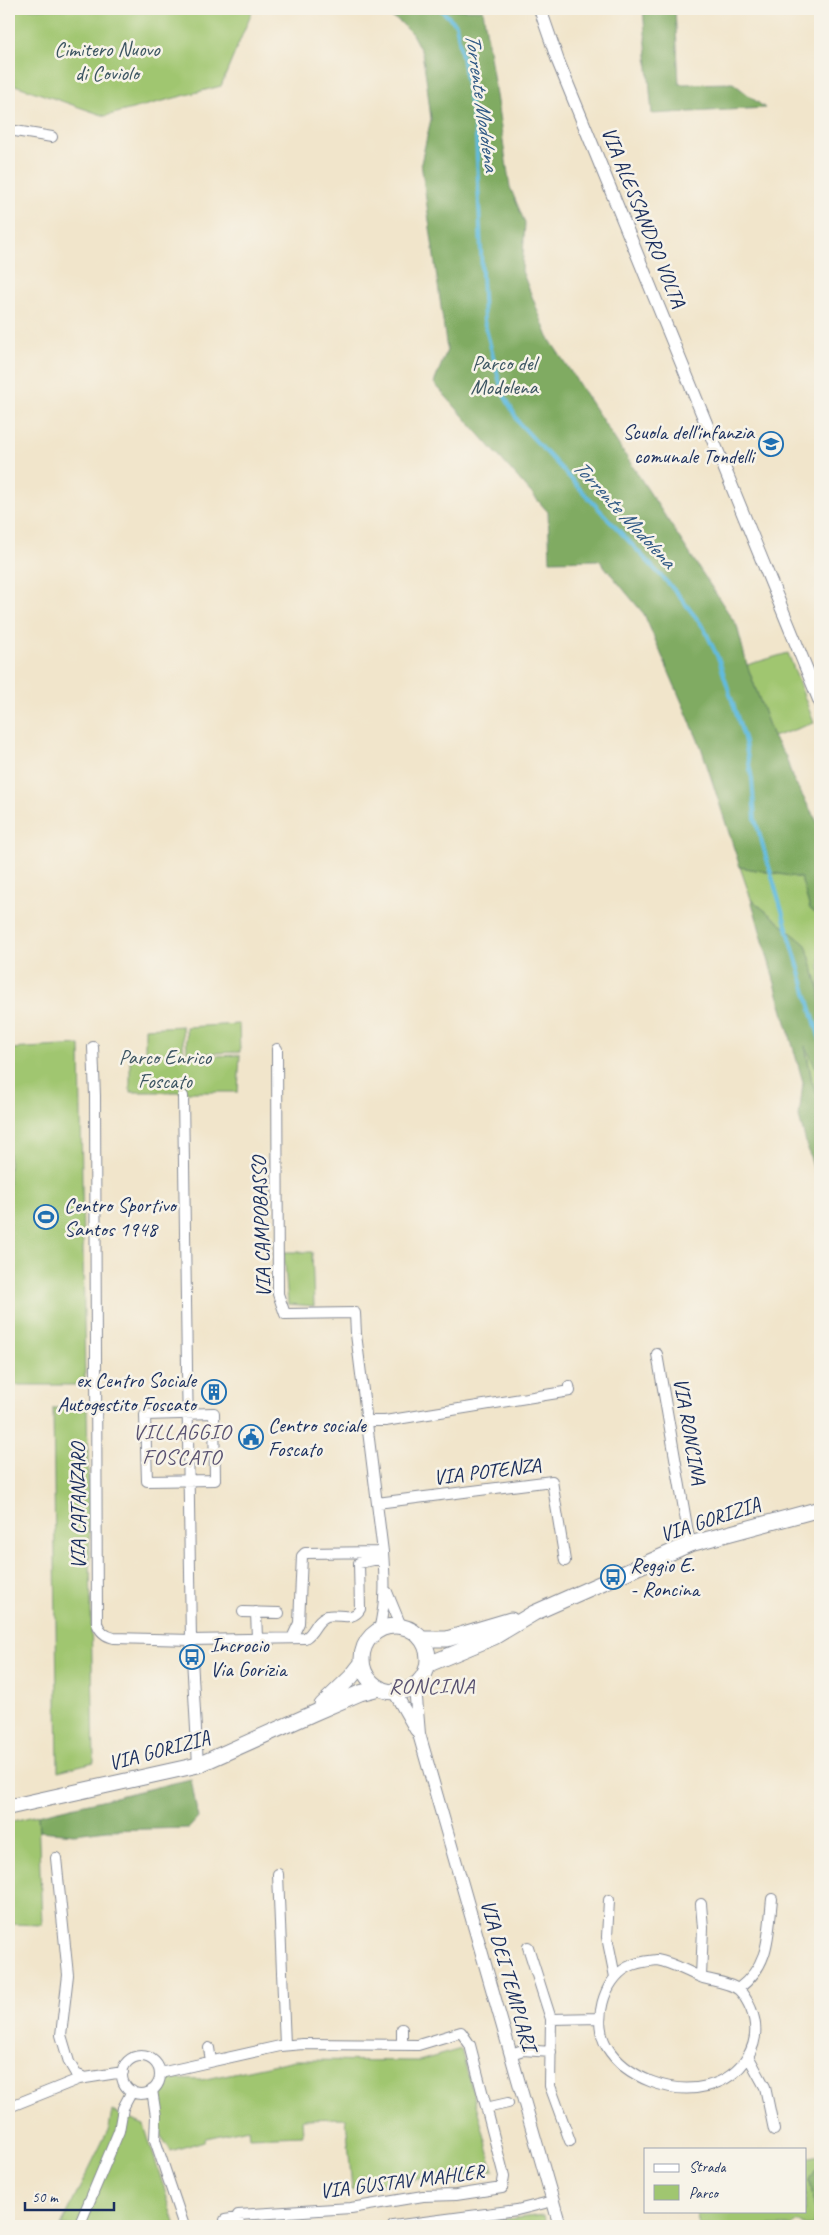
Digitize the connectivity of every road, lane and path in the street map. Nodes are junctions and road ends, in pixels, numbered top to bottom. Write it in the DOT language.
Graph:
graph roads {
  1 [pos="540,9"];
  2 [pos="9,130"];
  3 [pos="52,137"];
  4 [pos="820,702"];
  5 [pos="93,1047"];
  6 [pos="277,1049"];
  7 [pos="183,1096"];
  8 [pos="657,1354"];
  9 [pos="569,1386"];
  10 [pos="187,1414"];
  11 [pos="367,1421"];
  12 [pos="189,1480"];
  13 [pos="377,1503"];
  14 [pos="820,1509"];
  15 [pos="690,1544"];
  16 [pos="358,1552"];
  17 [pos="383,1555"];
  18 [pos="565,1561"];
  19 [pos="359,1563"];
  20 [pos="386,1587"];
  21 [pos="243,1612"];
  22 [pos="256,1612"];
  23 [pos="279,1613"];
  24 [pos="534,1613"];
  25 [pos="400,1626"];
  26 [pos="379,1630"];
  27 [pos="257,1638"];
  28 [pos="292,1638"];
  29 [pos="423,1639"];
  30 [pos="191,1640"];
  31 [pos="362,1663"];
  32 [pos="429,1664"];
  33 [pos="415,1686"];
  34 [pos="379,1688"];
  35 [pos="395,1693"];
  36 [pos="314,1712"];
  37 [pos="419,1734"];
  38 [pos="198,1765"];
  39 [pos="9,1807"];
  40 [pos="56,1858"];
  41 [pos="278,1874"];
  42 [pos="772,1899"];
  43 [pos="609,1900"];
  44 [pos="701,1904"];
  45 [pos="528,1947"];
  46 [pos="615,1977"];
  47 [pos="701,1977"];
  48 [pos="738,1989"];
  49 [pos="600,2018"];
  50 [pos="551,2019"];
  51 [pos="402,2029"];
  52 [pos="285,2045"];
  53 [pos="402,2045"];
  54 [pos="209,2048"];
  55 [pos="551,2052"];
  56 [pos="511,2054"];
  57 [pos="748,2056"];
  58 [pos="211,2061"];
  59 [pos="123,2072"];
  60 [pos="160,2073"];
  61 [pos="85,2078"];
  62 [pos="152,2090"];
  63 [pos="132,2091"];
  64 [pos="508,2103"];
  65 [pos="9,2107"];
  66 [pos="486,2108"];
  67 [pos="774,2130"];
  68 [pos="570,2141"];
  69 [pos="553,2201"];
  70 [pos="225,2220"];
  71 [pos="239,2222"];
  72 [pos="79,2226"];
  73 [pos="184,2226"];
  74 [pos="393,2226"];
  75 [pos="560,2226"];
  1 -- 4 [label="street, VIA ALESSANDRO VOLTA"];
  2 -- 3 [label="street"];
  5 -- 30 [label="street, VIA CATANZARO"];
  6 -- 11 [label="street, VIA CAMPOBASSO"];
  7 -- 10 [label="street"];
  8 -- 15 [label="street, VIA RONCINA"];
  9 -- 11 [label="street"];
  10 -- 12 [label="street"];
  10 -- 12 [label="street"];
  10 -- 12 [label="street"];
  11 -- 13 [label="street, VIA CAMPOBASSO"];
  12 -- 30 [label="street"];
  13 -- 17 [label="street, VIA CAMPOBASSO"];
  13 -- 18 [label="street, VIA POTENZA"];
  14 -- 15 [label="main road, VIA GORIZIA"];
  15 -- 24 [label="main road, VIA GORIZIA"];
  16 -- 17 [label="street"];
  16 -- 19 [label="street"];
  16 -- 28 [label="street"];
  17 -- 19 [label="street"];
  17 -- 20 [label="street, VIA CAMPOBASSO"];
  19 -- 28 [label="street"];
  20 -- 25 [label="street, VIA CAMPOBASSO"];
  20 -- 26 [label="street, VIA CAMPOBASSO"];
  21 -- 22 [label="street"];
  22 -- 23 [label="street"];
  22 -- 27 [label="street"];
  24 -- 29 [label="main road"];
  24 -- 32 [label="main road"];
  25 -- 26 [label="main road"];
  25 -- 29 [label="main road"];
  26 -- 31 [label="main road"];
  27 -- 28 [label="street"];
  27 -- 30 [label="street"];
  29 -- 32 [label="main road"];
  30 -- 38 [label="street"];
  31 -- 34 [label="main road"];
  31 -- 36 [label="main road"];
  32 -- 33 [label="main road"];
  33 -- 35 [label="main road"];
  33 -- 37 [label="street"];
  34 -- 35 [label="main road"];
  34 -- 36 [label="main road, VIA GORIZIA"];
  35 -- 37 [label="street"];
  36 -- 38 [label="main road, VIA GORIZIA"];
  37 -- 56 [label="street, VIA DEI TEMPLARI"];
  38 -- 39 [label="main road, VIA GORIZIA"];
  40 -- 61 [label="street"];
  41 -- 52 [label="street"];
  42 -- 48 [label="street"];
  43 -- 46 [label="street"];
  44 -- 47 [label="street"];
  45 -- 50 [label="street"];
  46 -- 47 [label="street"];
  46 -- 49 [label="street"];
  47 -- 48 [label="street"];
  48 -- 57 [label="street"];
  49 -- 50 [label="street"];
  49 -- 57 [label="street"];
  50 -- 55 [label="street"];
  51 -- 53 [label="street"];
  52 -- 53 [label="street, VIA GUSTAV MAHLER"];
  52 -- 58 [label="street, VIA GUSTAV MAHLER"];
  53 -- 66 [label="street, VIA GUSTAV MAHLER"];
  54 -- 58 [label="street"];
  55 -- 56 [label="street"];
  55 -- 68 [label="street"];
  56 -- 69 [label="street, VIA DEI TEMPLARI"];
  57 -- 67 [label="street"];
  58 -- 60 [label="street, VIA GUSTAV MAHLER"];
  59 -- 60 [label="street"];
  59 -- 61 [label="street"];
  59 -- 63 [label="street"];
  60 -- 62 [label="street"];
  61 -- 65 [label="street"];
  62 -- 63 [label="street"];
  62 -- 73 [label="street"];
  63 -- 72 [label="street"];
  64 -- 66 [label="street"];
  66 -- 71 [label="street, VIA GUSTAV MAHLER"];
  69 -- 74 [label="street"];
  69 -- 75 [label="street, VIA DEI TEMPLARI"];
  70 -- 71 [label="street"];
}
